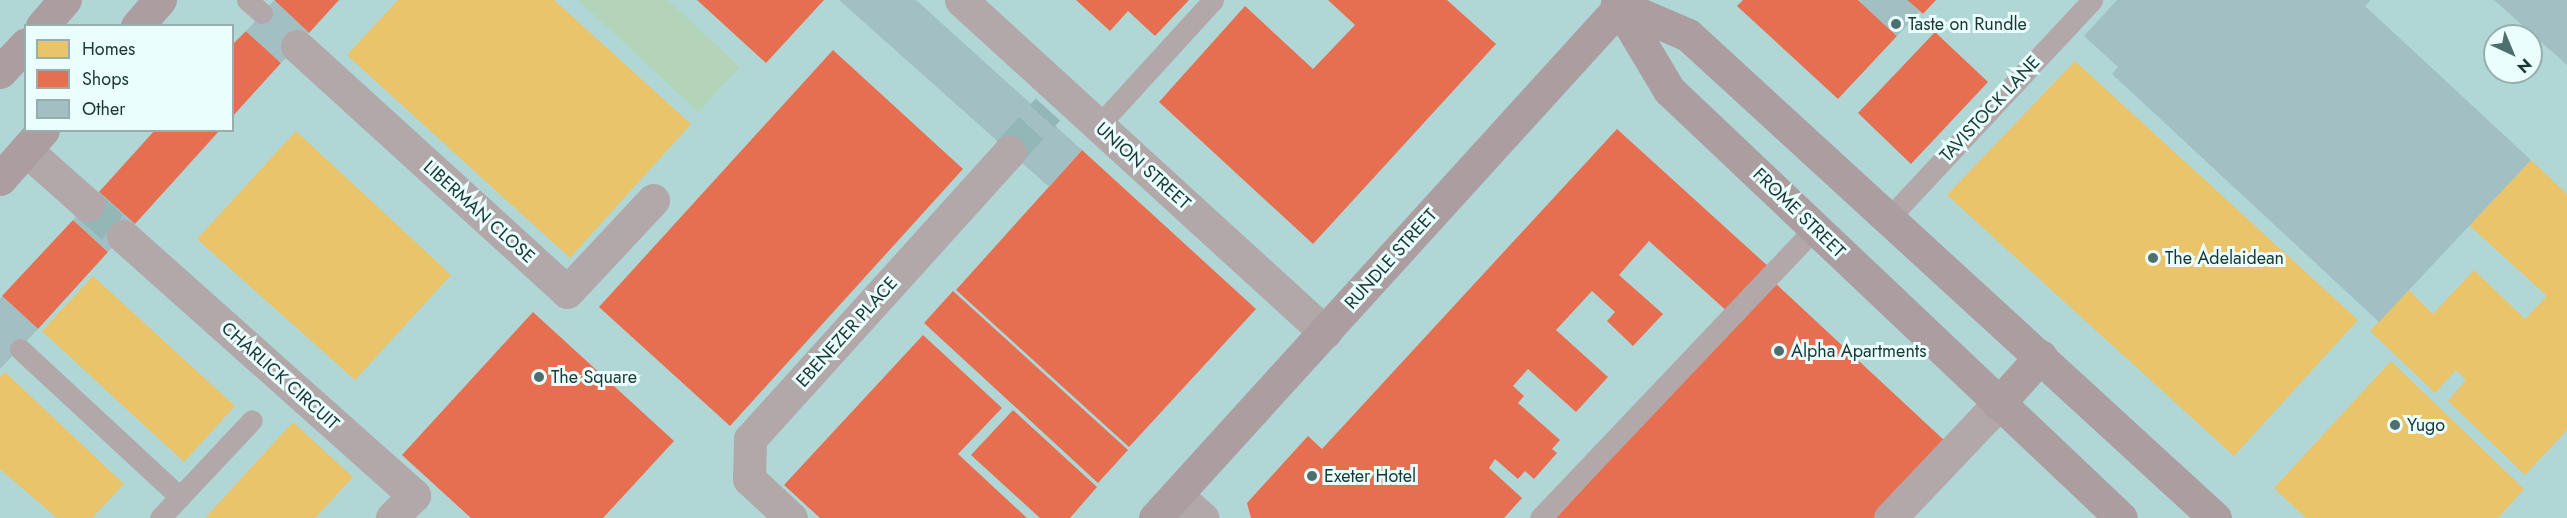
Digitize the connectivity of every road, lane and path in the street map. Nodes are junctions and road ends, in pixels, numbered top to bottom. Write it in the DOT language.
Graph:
graph roads {
  1 [pos="65,0"];
  2 [pos="961,0"];
  3 [pos="1213,0"];
  4 [pos="2092,0"];
  5 [pos="1620,2"];
  6 [pos="44,24"];
  7 [pos="24,46"];
  8 [pos="297,46"];
  9 [pos="0,72"];
  10 [pos="1099,125"];
  11 [pos="35,140"];
  12 [pos="1009,152"];
  13 [pos="0,179"];
  14 [pos="653,200"];
  15 [pos="88,205"];
  16 [pos="1889,218"];
  17 [pos="1815,228"];
  18 [pos="123,236"];
  19 [pos="1325,332"];
  20 [pos="20,349"];
  21 [pos="2041,356"];
  22 [pos="1998,404"];
  23 [pos="252,420"];
  24 [pos="180,496"];
  25 [pos="1166,507"];
  26 [pos="160,518"];
  27 [pos="392,518"];
  28 [pos="791,518"];
  29 [pos="1202,518"];
  30 [pos="1540,518"];
  31 [pos="1890,518"];
  32 [pos="2121,518"];
  33 [pos="2215,518"];
  1 -- 6 [label="street"];
  2 -- 10 [label="street, UNION STREET"];
  3 -- 10 [label="lane"];
  4 -- 16 [label="lane, TAVISTOCK LANE"];
  5 -- 16 [label="street"];
  5 -- 17 [label="street, FROME STREET"];
  5 -- 19 [label="street, RUNDLE STREET"];
  7 -- 9 [label="street"];
  8 -- 14 [label="street, LIBERMAN CLOSE"];
  10 -- 19 [label="street, UNION STREET"];
  11 -- 13 [label="street"];
  11 -- 15 [label="street"];
  12 -- 28 [label="street, EBENEZER PLACE"];
  16 -- 21 [label="street"];
  17 -- 22 [label="street, FROME STREET"];
  17 -- 30 [label="lane"];
  18 -- 27 [label="street, CHARLICK CIRCUIT"];
  19 -- 25 [label="street, RUNDLE STREET"];
  20 -- 24 [label="lane"];
  21 -- 22 [label="street"];
  21 -- 33 [label="street"];
  22 -- 31 [label="street"];
  22 -- 32 [label="street, FROME STREET"];
  23 -- 24 [label="lane"];
  24 -- 26 [label="lane"];
  25 -- 29 [label="street"];
}
